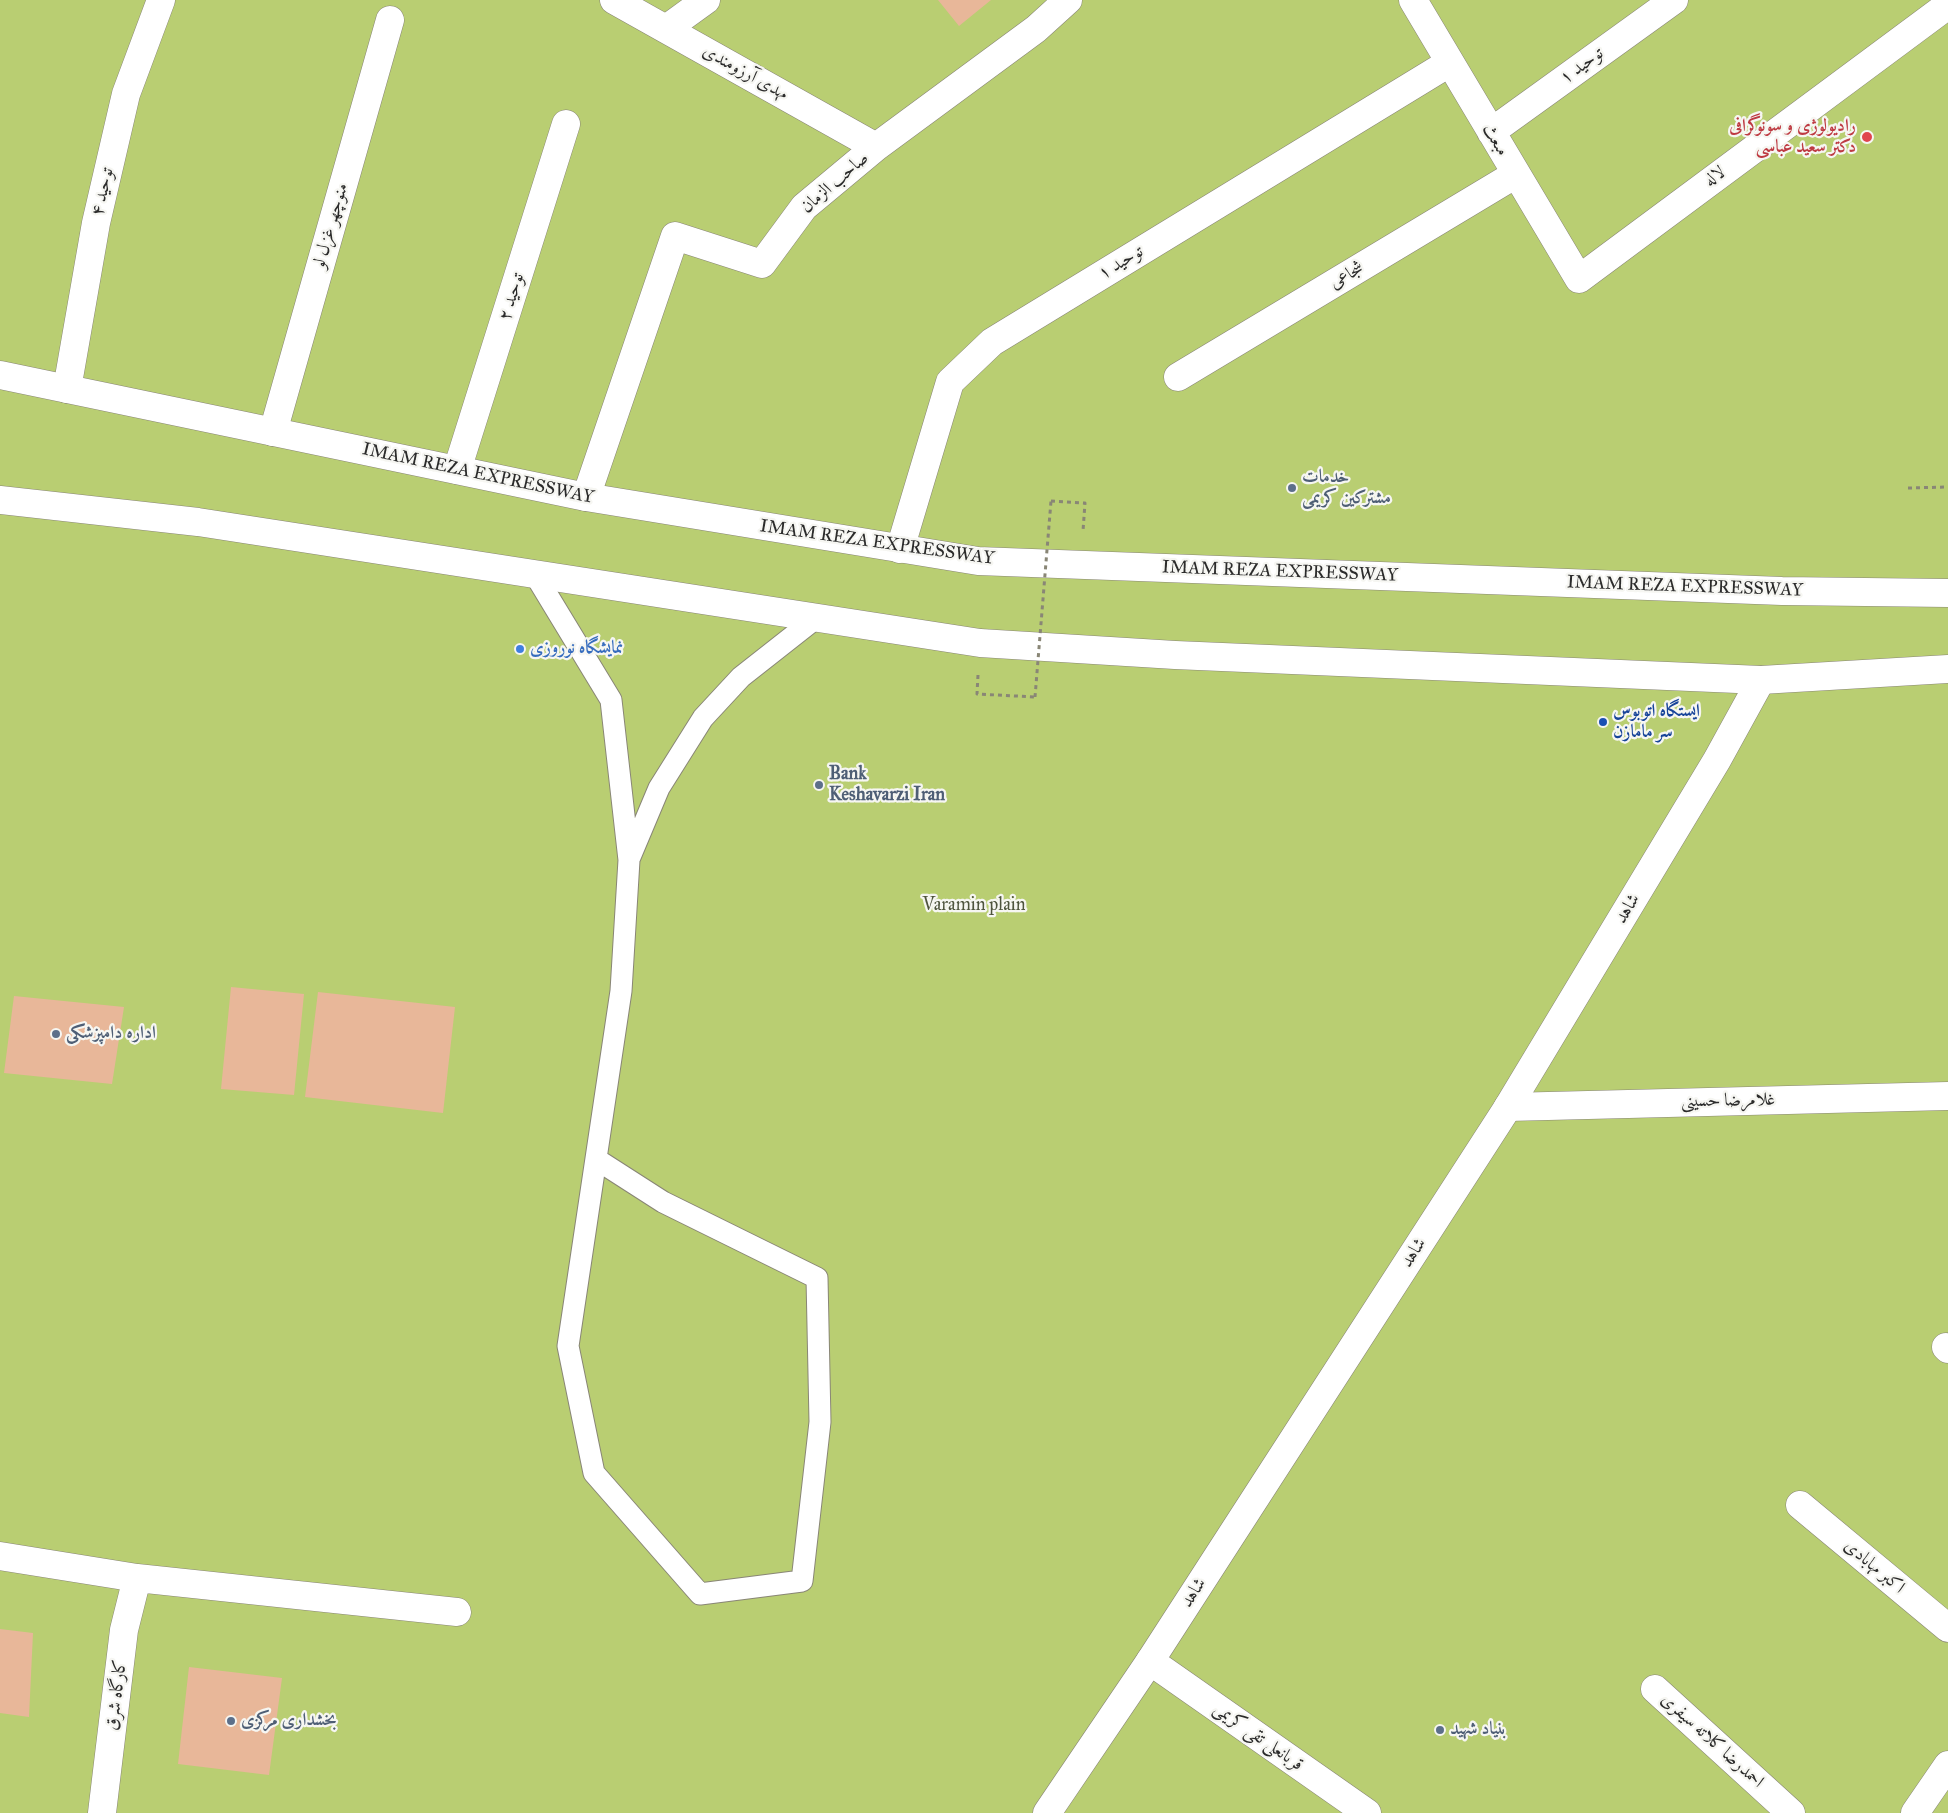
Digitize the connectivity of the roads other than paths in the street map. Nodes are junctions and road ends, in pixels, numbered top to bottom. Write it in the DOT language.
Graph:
graph roads {
  1 [pos="161,0"];
  2 [pos="614,0"];
  3 [pos="706,0"];
  4 [pos="1068,0"];
  5 [pos="1413,0"];
  6 [pos="1674,0"];
  7 [pos="1948,5"];
  8 [pos="390,20"];
  9 [pos="666,29"];
  10 [pos="1449,63"];
  11 [pos="566,124"];
  12 [pos="1490,132"];
  13 [pos="876,147"];
  14 [pos="1516,174"];
  15 [pos="1579,279"];
  16 [pos="0,375"];
  17 [pos="1178,377"];
  18 [pos="67,389"];
  19 [pos="273,432"];
  20 [pos="457,470"];
  21 [pos="586,497"];
  22 [pos="0,500"];
  23 [pos="900,549"];
  24 [pos="534,573"];
  25 [pos="1948,593"];
  26 [pos="816,618"];
  27 [pos="1948,669"];
  28 [pos="1761,680"];
  29 [pos="629,860"];
  30 [pos="1948,1096"];
  31 [pos="1508,1107"];
  32 [pos="596,1159"];
  33 [pos="1800,1505"];
  34 [pos="0,1556"];
  35 [pos="137,1578"];
  36 [pos="457,1612"];
  37 [pos="1948,1628"];
  38 [pos="1150,1661"];
  39 [pos="1655,1689"];
  40 [pos="1948,1767"];
  41 [pos="102,1813"];
  42 [pos="1047,1813"];
  43 [pos="1367,1813"];
  44 [pos="1791,1813"];
  45 [pos="1915,1813"];
  1 -- 18 [label="main road, توحید ۴"];
  2 -- 9 [label="main road, مهدی آرزومندی"];
  3 -- 9 [label="main road"];
  4 -- 13 [label="main road, صاحب الزمان"];
  5 -- 10 [label="main road, مبعث"];
  6 -- 12 [label="main road, توحید ۱"];
  7 -- 15 [label="main road, لاله"];
  8 -- 19 [label="main road, منوچهر غزل لو"];
  9 -- 13 [label="main road, مهدی آرزومندی"];
  10 -- 12 [label="main road, مبعث"];
  10 -- 23 [label="main road, توحید ۱"];
  11 -- 20 [label="main road, توحید ۲"];
  12 -- 14 [label="main road, مبعث"];
  13 -- 21 [label="main road, صاحب الزمان"];
  14 -- 15 [label="main road, مبعث"];
  14 -- 17 [label="main road, شجاعی"];
  16 -- 18 [label="main road, IMAM REZA EXPRESSWAY"];
  18 -- 19 [label="main road, IMAM REZA EXPRESSWAY"];
  19 -- 20 [label="main road, IMAM REZA EXPRESSWAY"];
  20 -- 21 [label="main road, IMAM REZA EXPRESSWAY"];
  21 -- 23 [label="main road, IMAM REZA EXPRESSWAY"];
  22 -- 24 [label="main road"];
  23 -- 25 [label="main road, IMAM REZA EXPRESSWAY"];
  24 -- 26 [label="main road"];
  24 -- 29 [label="lane"];
  26 -- 28 [label="main road"];
  26 -- 29 [label="lane"];
  27 -- 28 [label="main road"];
  28 -- 31 [label="main road, شاهد"];
  29 -- 32 [label="lane"];
  30 -- 31 [label="main road, غلامرضا حسینی"];
  31 -- 38 [label="main road, شاهد"];
  32 -- 32 [label="lane"];
  33 -- 37 [label="main road, اکبر مهابادی"];
  34 -- 35 [label="main road"];
  35 -- 36 [label="main road"];
  35 -- 41 [label="main road, کارگاه شرق"];
  38 -- 42 [label="main road, شاهد"];
  38 -- 43 [label="main road, قربانعلی تقی کریمی"];
  39 -- 44 [label="main road, احمدرضا کلاته سیفری"];
  40 -- 45 [label="main road"];
}
